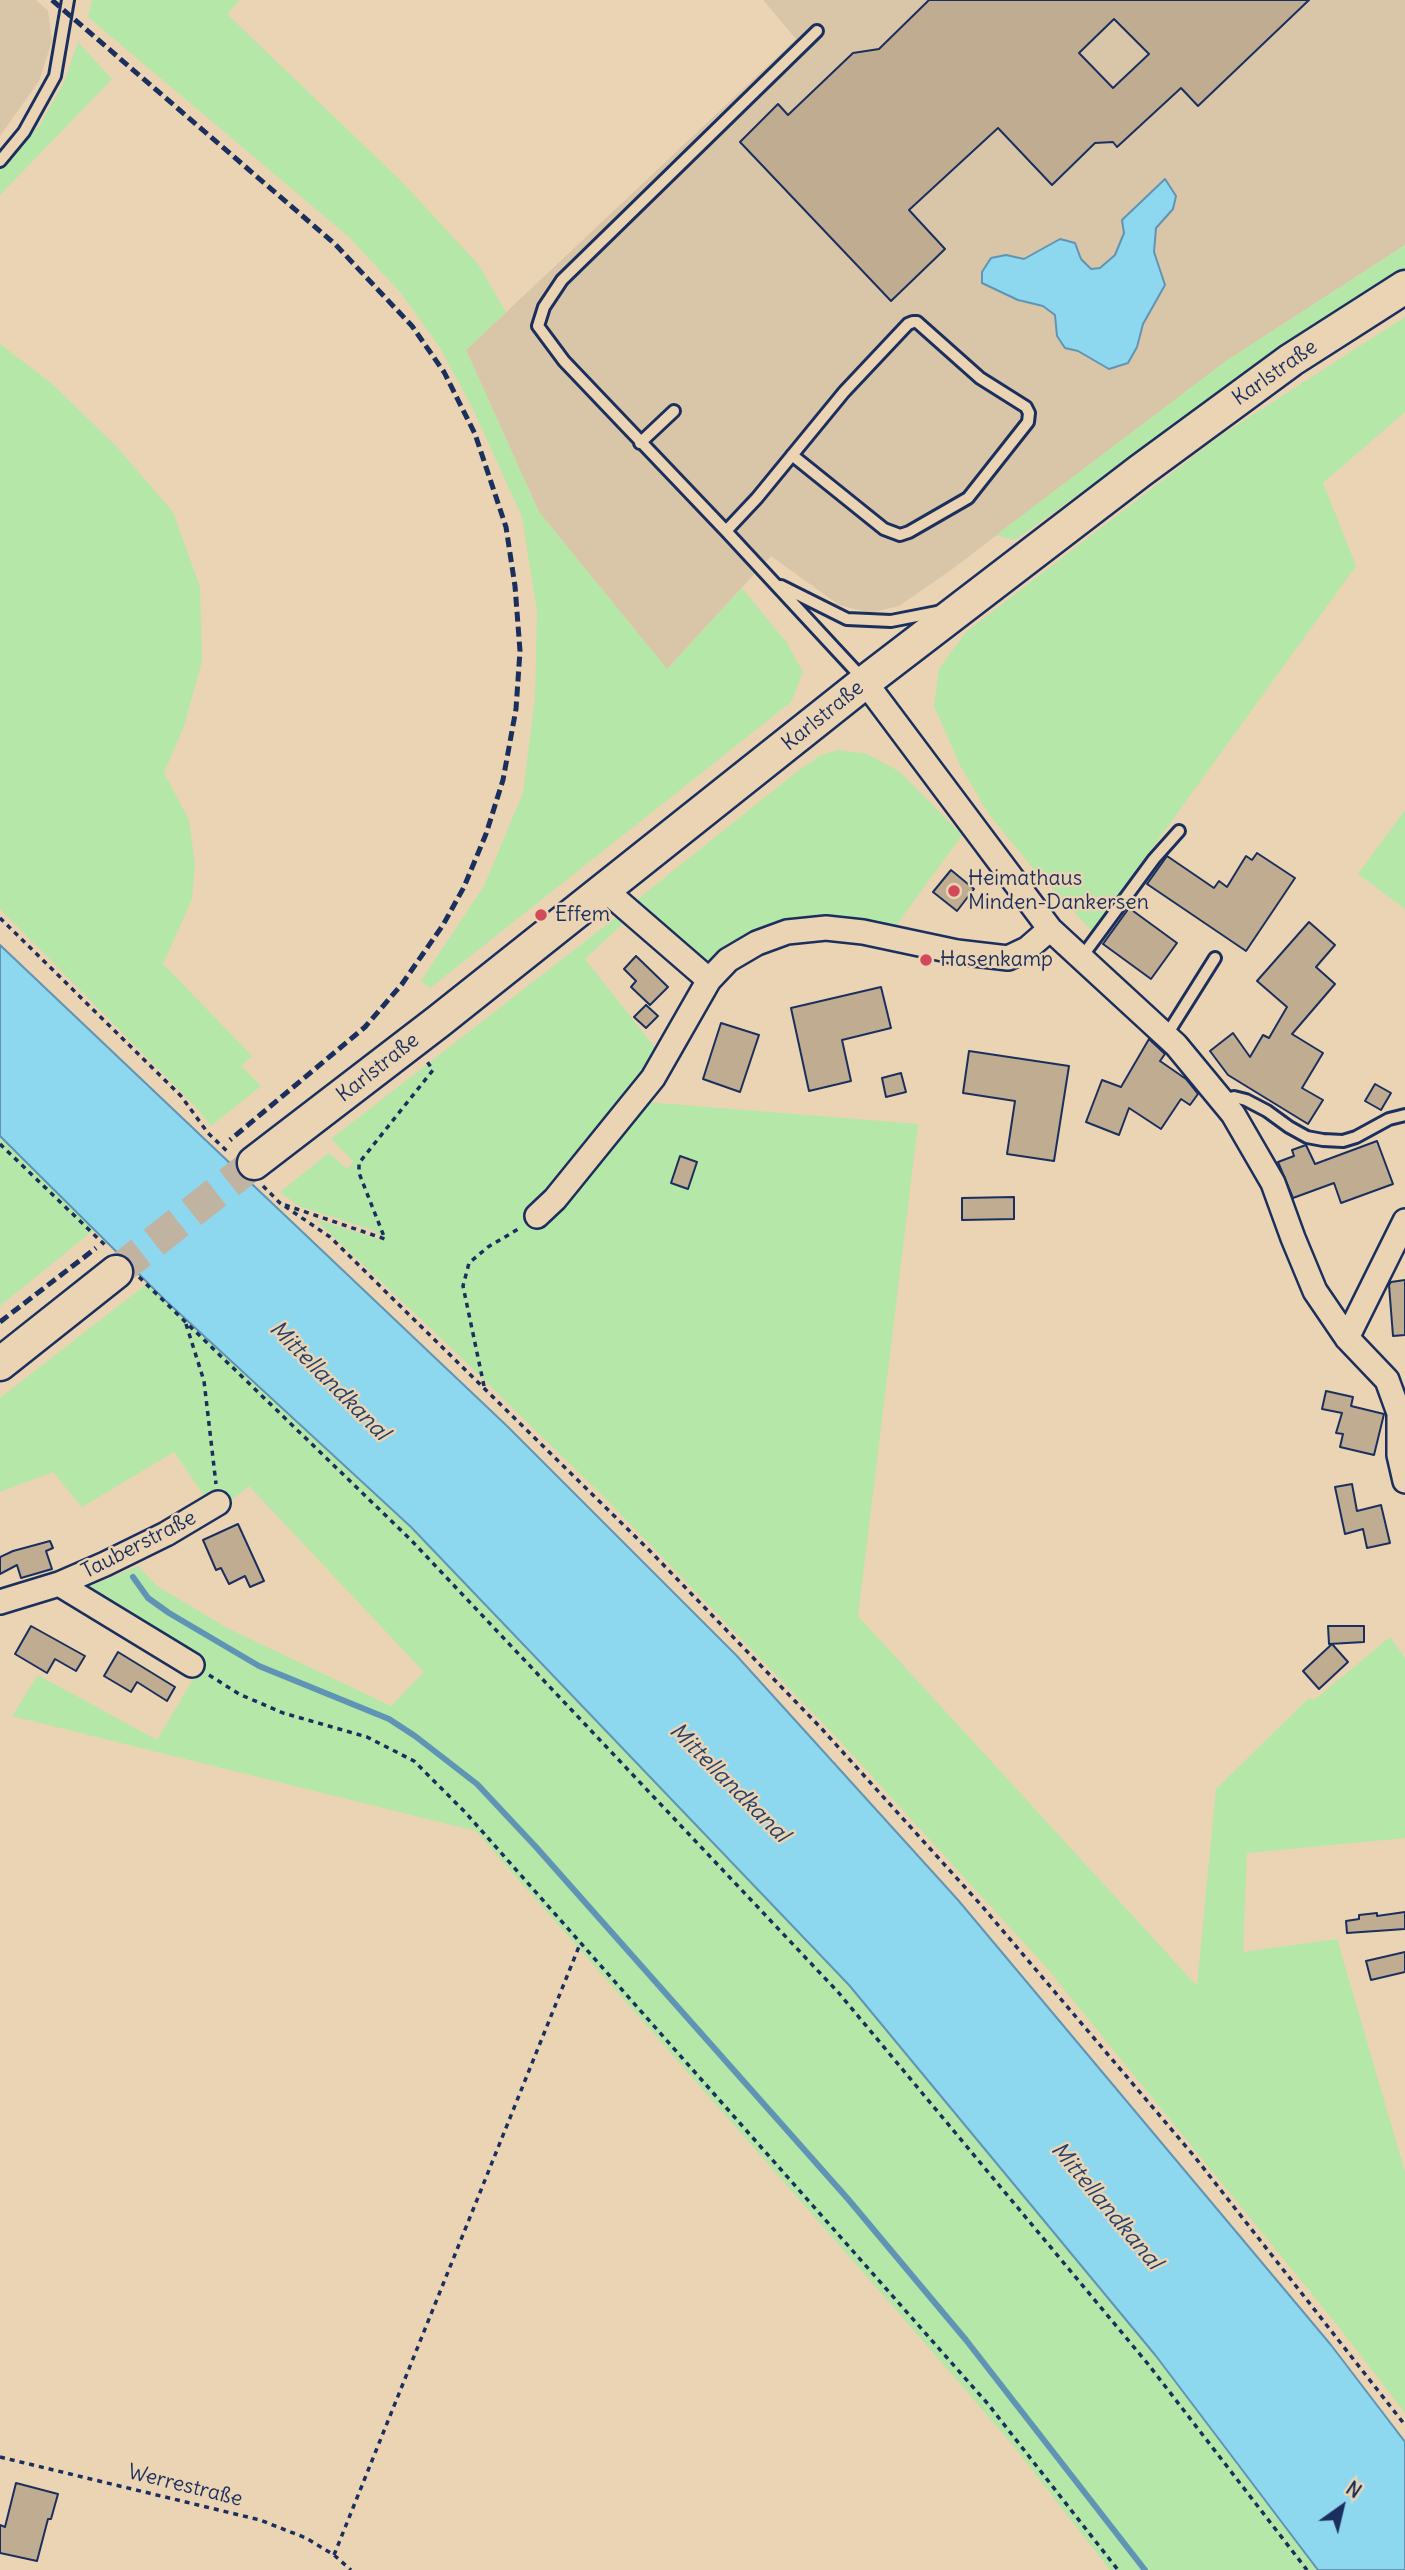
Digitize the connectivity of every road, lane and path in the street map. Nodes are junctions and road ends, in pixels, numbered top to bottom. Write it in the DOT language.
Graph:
graph roads {
  1 [pos="68,0"];
  2 [pos="817,31"];
  3 [pos="0,161"];
  4 [pos="1405,287"];
  5 [pos="674,411"];
  6 [pos="640,443"];
  7 [pos="792,455"];
  8 [pos="726,531"];
  9 [pos="773,582"];
  10 [pos="962,607"];
  11 [pos="865,682"];
  12 [pos="1180,831"];
  13 [pos="604,889"];
  14 [pos="0,918"];
  15 [pos="1050,929"];
  16 [pos="1081,958"];
  17 [pos="1216,958"];
  18 [pos="709,980"];
  19 [pos="1167,1036"];
  20 [pos="426,1060"];
  21 [pos="1222,1100"];
  22 [pos="1405,1115"];
  23 [pos="0,1144"];
  24 [pos="250,1169"];
  25 [pos="280,1203"];
  26 [pos="537,1216"];
  27 [pos="1405,1221"];
  28 [pos="122,1267"];
  29 [pos="185,1323"];
  30 [pos="1347,1338"];
  31 [pos="0,1364"];
  32 [pos="1396,1377"];
  33 [pos="484,1388"];
  34 [pos="1405,1481"];
  35 [pos="218,1503"];
  36 [pos="59,1584"];
  37 [pos="0,1602"];
  38 [pos="192,1665"];
  39 [pos="580,1944"];
  40 [pos="1405,2425"];
  41 [pos="0,2457"];
  42 [pos="334,2555"];
  43 [pos="351,2570"];
  44 [pos="1118,2570"];
  45 [pos="1307,2570"];
  1 -- 3 [label="lane"];
  2 -- 6 [label="lane"];
  4 -- 10 [label="street, Karlstraße"];
  5 -- 6 [label="lane"];
  6 -- 8 [label="lane"];
  7 -- 7 [label="lane"];
  7 -- 8 [label="lane"];
  8 -- 9 [label="lane"];
  9 -- 10 [label="lane"];
  9 -- 11 [label="lane"];
  10 -- 11 [label="street, Karlstraße"];
  11 -- 13 [label="street, Karlstraße"];
  11 -- 15 [label="street"];
  12 -- 16 [label="lane"];
  13 -- 18 [label="street"];
  13 -- 24 [label="street, Karlstraße"];
  14 -- 24 [label="path"];
  15 -- 16 [label="street"];
  15 -- 18 [label="street"];
  16 -- 19 [label="street"];
  17 -- 19 [label="lane"];
  18 -- 26 [label="street"];
  19 -- 21 [label="street"];
  20 -- 25 [label="path"];
  21 -- 22 [label="lane"];
  21 -- 30 [label="street"];
  23 -- 28 [label="path"];
  24 -- 25 [label="path"];
  25 -- 33 [label="path"];
  26 -- 33 [label="path"];
  27 -- 30 [label="street"];
  28 -- 29 [label="path"];
  28 -- 31 [label="street"];
  29 -- 35 [label="path"];
  29 -- 45 [label="path"];
  30 -- 32 [label="street"];
  32 -- 34 [label="street"];
  33 -- 40 [label="path"];
  35 -- 36 [label="street, Tauberstraße"];
  36 -- 37 [label="street, Tauberstraße"];
  36 -- 38 [label="street, Tauberstraße"];
  38 -- 39 [label="path"];
  39 -- 42 [label="path"];
  39 -- 44 [label="path"];
  41 -- 42 [label="path, Werrestraße"];
  42 -- 43 [label="path, Werrestraße"];
}
